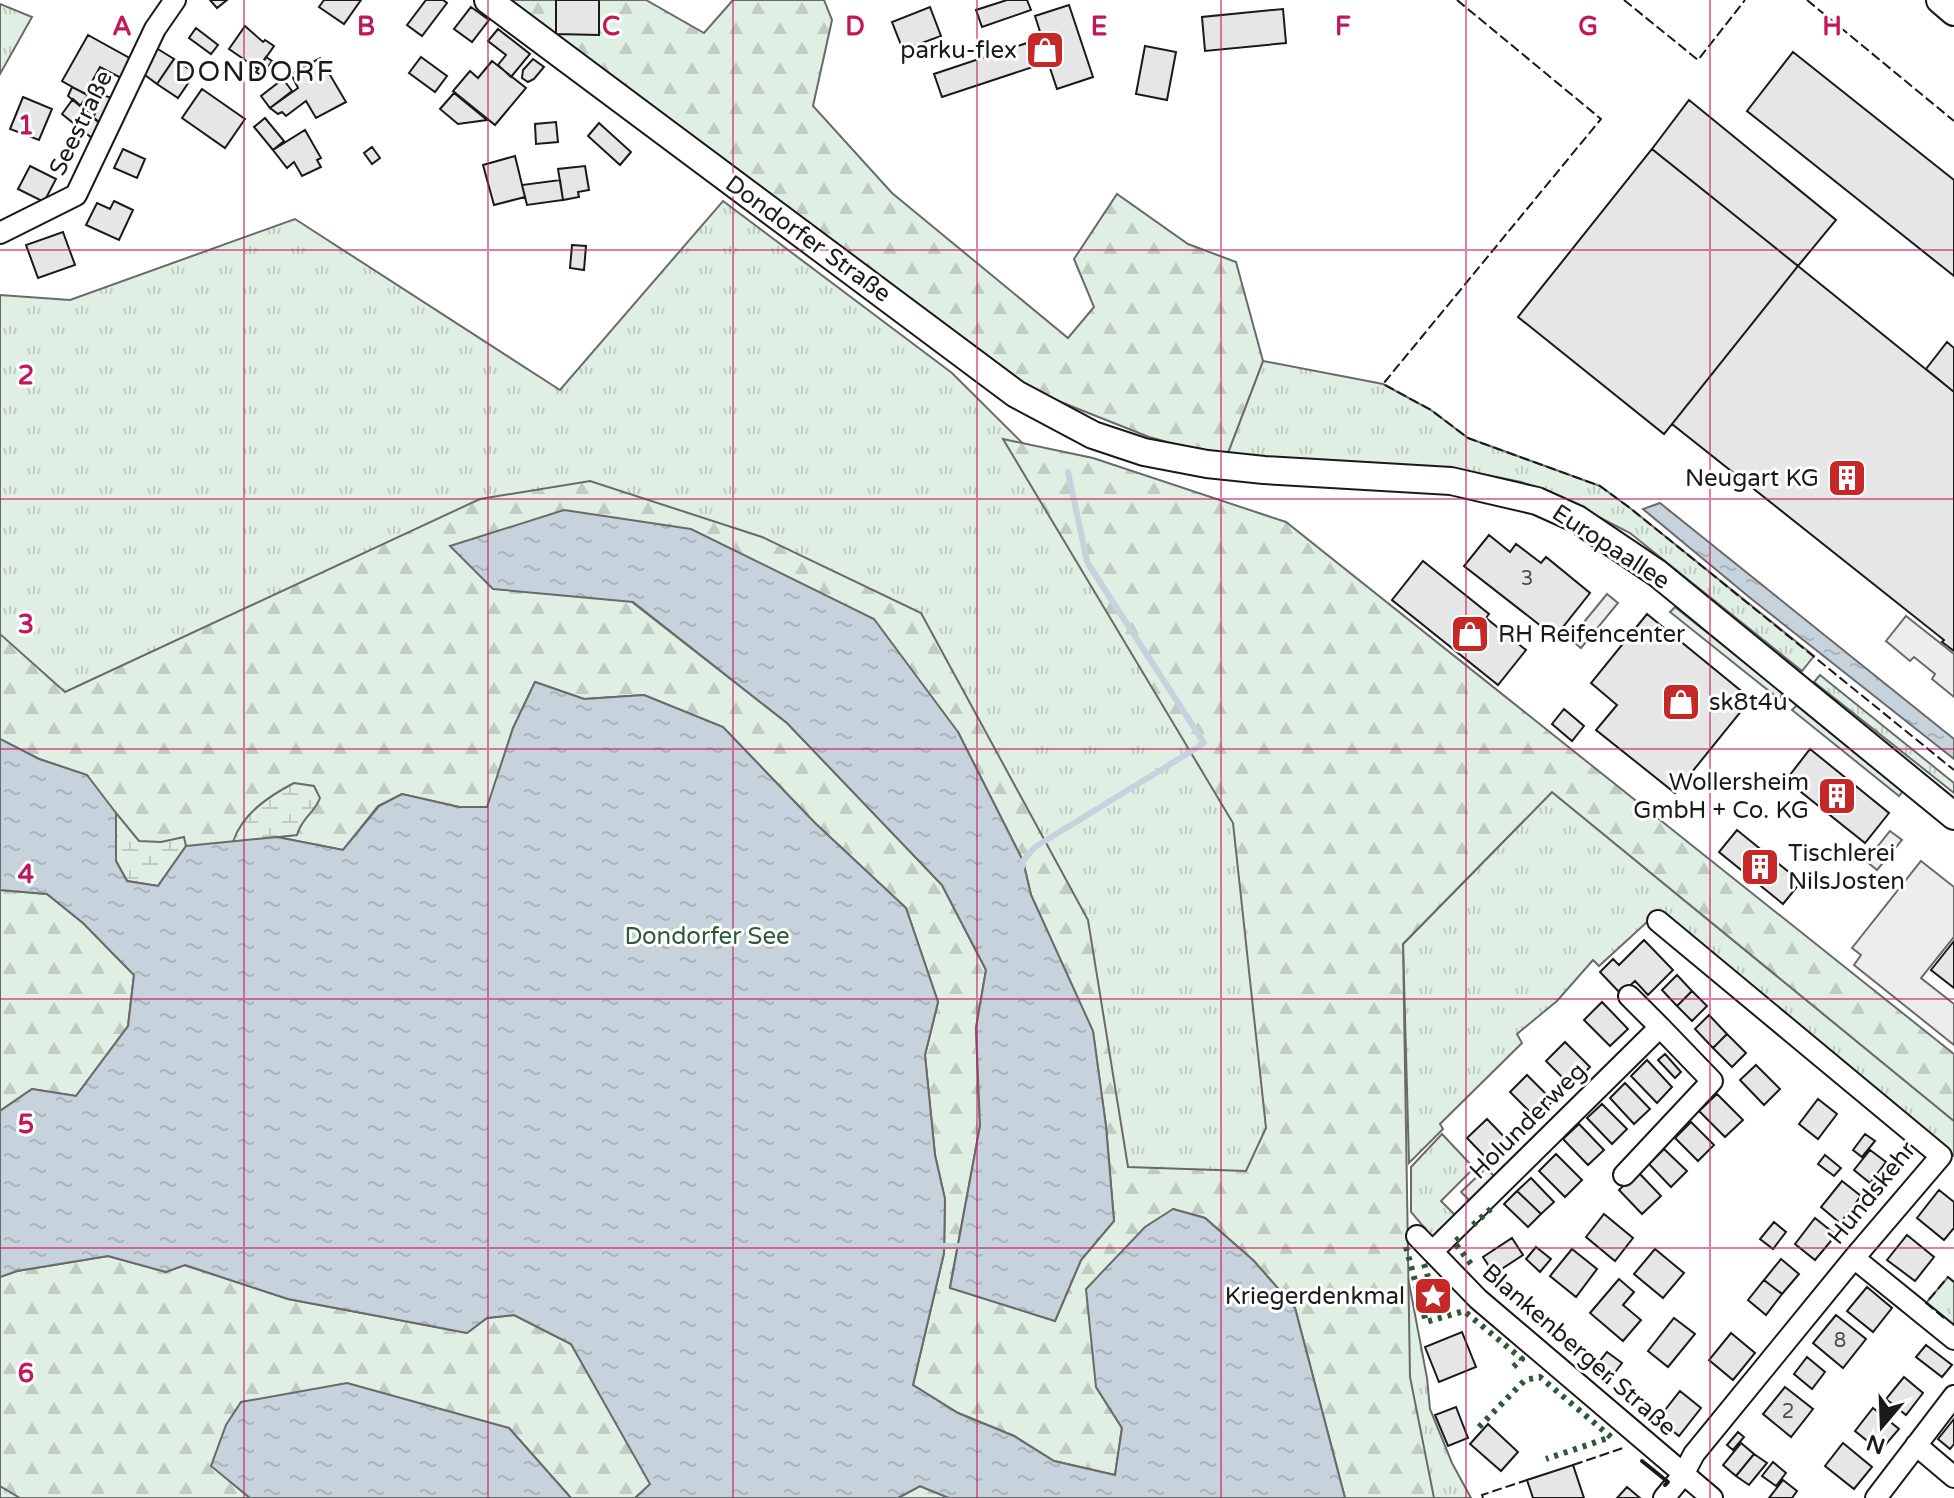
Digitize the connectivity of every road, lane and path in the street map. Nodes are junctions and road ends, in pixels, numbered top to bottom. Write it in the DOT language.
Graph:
graph roads {
  1 [pos="175,0"];
  2 [pos="488,0"];
  3 [pos="1940,0"];
  4 [pos="1954,12"];
  5 [pos="0,233"];
  6 [pos="1144,452"];
  7 [pos="1954,816"];
  8 [pos="1658,921"];
  9 [pos="1629,996"];
  10 [pos="1660,1027"];
  11 [pos="1624,1175"];
  12 [pos="1417,1236"];
  13 [pos="1433,1251"];
  14 [pos="1854,1258"];
  15 [pos="1954,1339"];
  16 [pos="1954,1396"];
  17 [pos="1916,1445"];
  18 [pos="1683,1475"];
  19 [pos="1954,1477"];
  20 [pos="1664,1498"];
  21 [pos="1712,1498"];
  22 [pos="1876,1498"];
  1 -- 5 [label="street, Seestraße"];
  2 -- 6 [label="main road, Dondorfer Straße"];
  3 -- 4 [label="main road"];
  6 -- 7 [label="main road, Europaallee"];
  8 -- 14 [label="street, Hundskehr"];
  9 -- 10 [label="street"];
  10 -- 11 [label="street"];
  10 -- 13 [label="street, Holunderweg"];
  12 -- 13 [label="street, Blankenberger Straße"];
  13 -- 18 [label="street, Blankenberger Straße"];
  14 -- 15 [label="street"];
  14 -- 18 [label="street, Hundskehr"];
  16 -- 17 [label="street"];
  17 -- 19 [label="street"];
  17 -- 22 [label="street"];
  18 -- 20 [label="street, Hundskehr"];
  18 -- 21 [label="street, Blankenberger Straße"];
}
